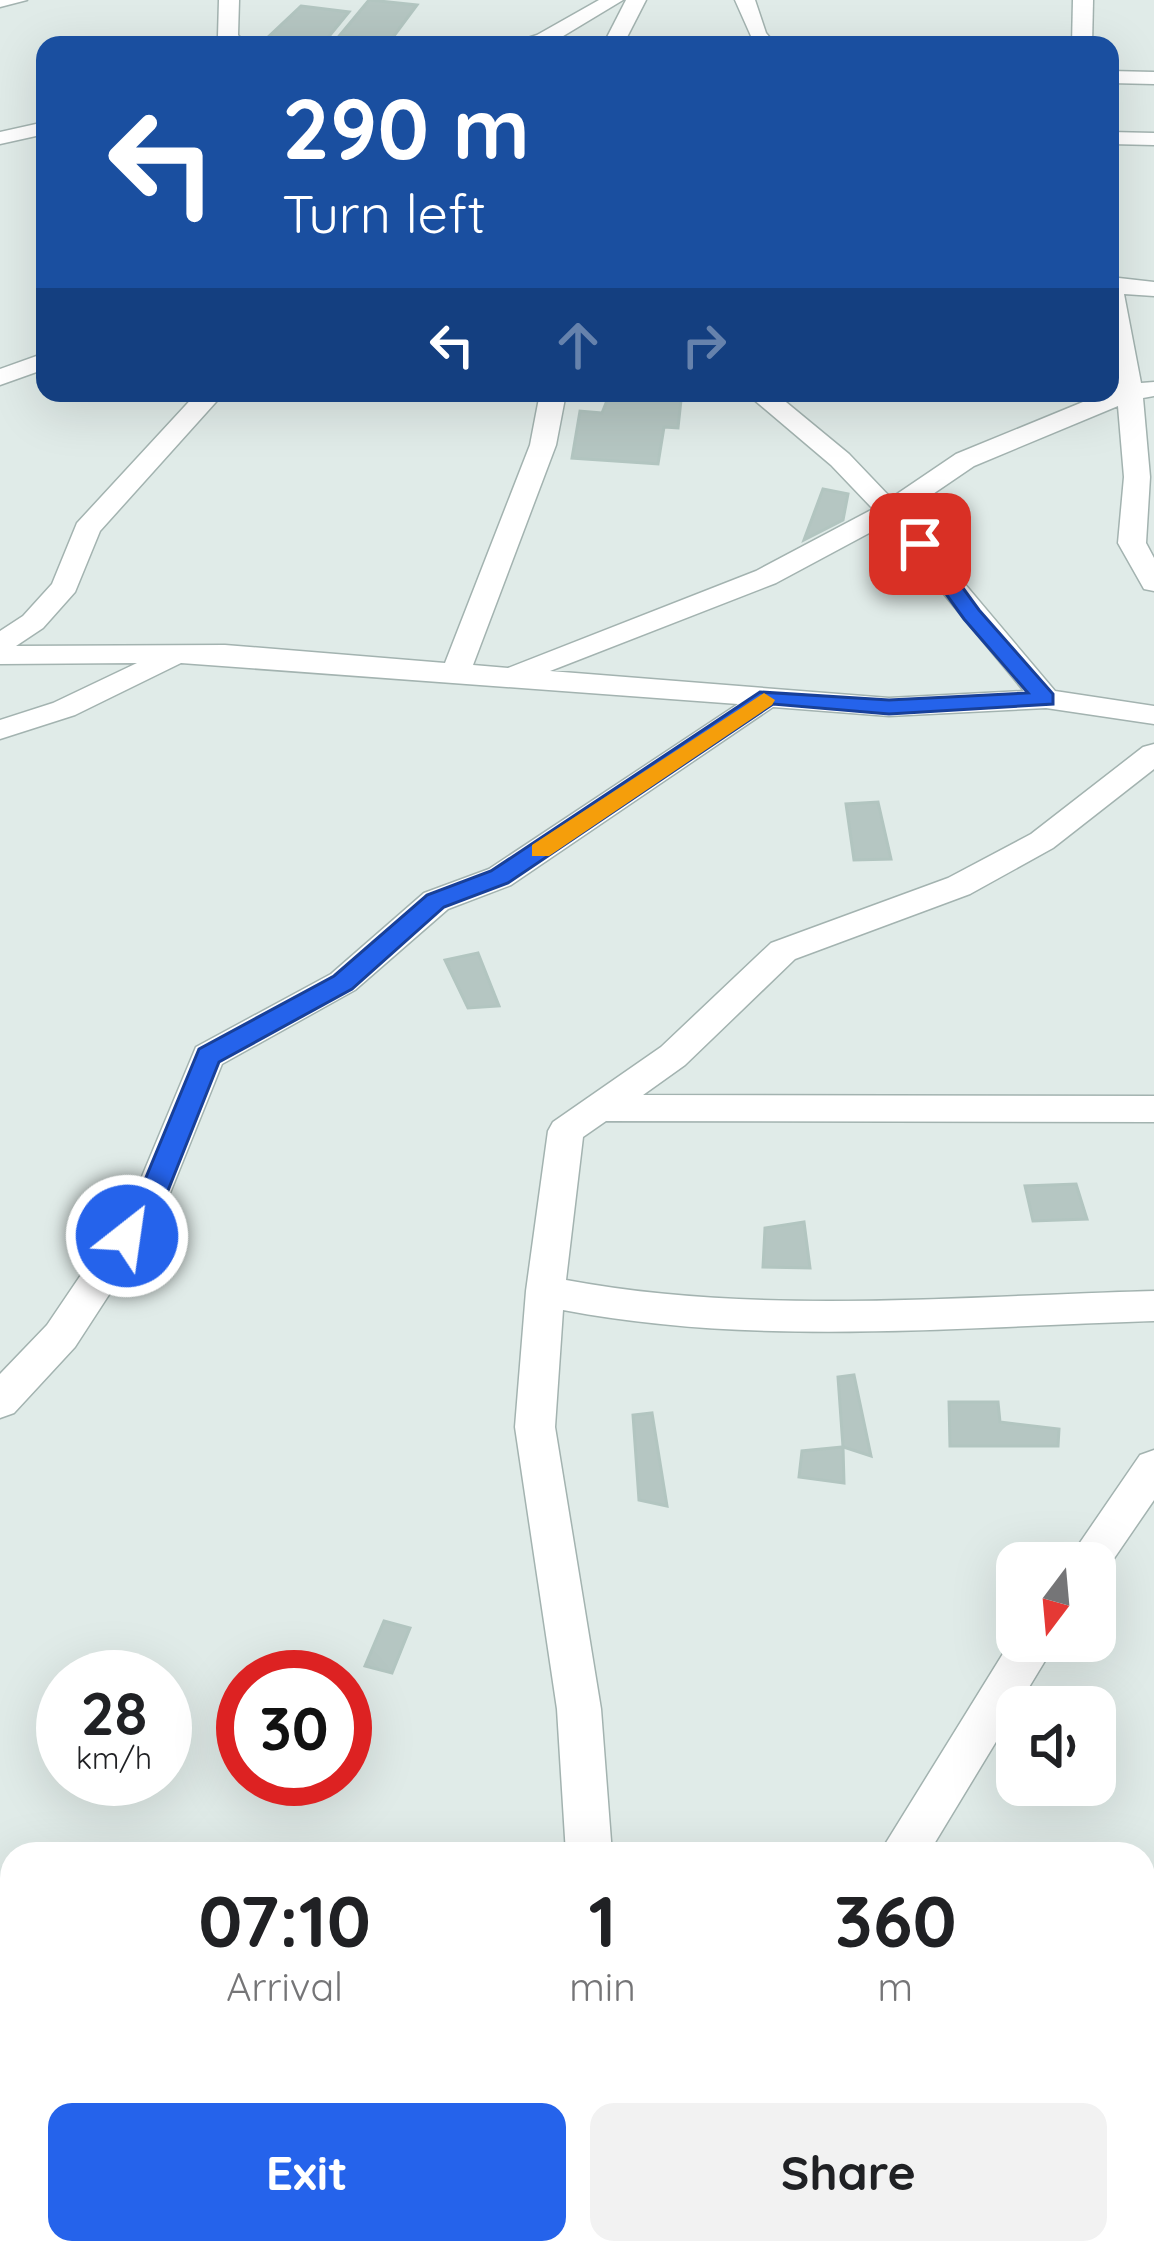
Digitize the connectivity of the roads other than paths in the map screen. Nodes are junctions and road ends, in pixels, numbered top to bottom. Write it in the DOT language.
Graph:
graph roads {
  1 [pos="17,0"];
  2 [pos="229,0"];
  3 [pos="613,0"];
  4 [pos="636,0"];
  5 [pos="745,0"];
  6 [pos="1083,0"];
  7 [pos="0,1"];
  8 [pos="228,36"];
  9 [pos="550,36"];
  10 [pos="618,36"];
  11 [pos="758,36"];
  12 [pos="1082,36"];
  13 [pos="1119,77"];
  14 [pos="1154,78"];
  15 [pos="36,130"];
  16 [pos="0,138"];
  17 [pos="1119,138"];
  18 [pos="1154,139"];
  19 [pos="1119,286"];
  20 [pos="1154,289"];
  21 [pos="1119,315"];
  22 [pos="0,347"];
  23 [pos="36,349"];
  24 [pos="36,364"];
  25 [pos="0,378"];
  26 [pos="1142,391"];
  27 [pos="203,402"];
  28 [pos="551,402"];
  29 [pos="772,402"];
  30 [pos="1114,402"];
  31 [pos="1145,476"];
  32 [pos="888,512"];
  33 [pos="1154,583"];
  34 [pos="0,644"];
  35 [pos="0,655"];
  36 [pos="178,655"];
  37 [pos="456,672"];
  38 [pos="510,676"];
  39 [pos="768,697"];
  40 [pos="1046,699"];
  41 [pos="1154,715"];
  42 [pos="0,730"];
  43 [pos="1154,754"];
  44 [pos="598,1108"];
  45 [pos="1154,1109"];
  46 [pos="545,1291"];
  47 [pos="1154,1306"];
  48 [pos="0,1401"];
  49 [pos="1154,1467"];
  50 [pos="1102,1542"];
  51 [pos="1021,1662"];
  52 [pos="588,1842"];
  53 [pos="909,1842"];
  1 -- 7 [label="street"];
  2 -- 8 [label="street"];
  3 -- 9 [label="street"];
  4 -- 10 [label="street"];
  5 -- 11 [label="street"];
  6 -- 12 [label="street"];
  13 -- 14 [label="street"];
  15 -- 16 [label="street"];
  17 -- 18 [label="street"];
  19 -- 20 [label="street"];
  21 -- 26 [label="street"];
  22 -- 23 [label="street"];
  24 -- 25 [label="street"];
  26 -- 31 [label="street"];
  27 -- 34 [label="street"];
  28 -- 37 [label="street"];
  29 -- 32 [label="street"];
  30 -- 32 [label="street"];
  31 -- 33 [label="street"];
  32 -- 38 [label="street"];
  32 -- 40 [label="street"];
  35 -- 36 [label="street"];
  36 -- 37 [label="street"];
  36 -- 42 [label="street"];
  37 -- 38 [label="street"];
  38 -- 39 [label="street"];
  39 -- 40 [label="street"];
  39 -- 48 [label="street"];
  40 -- 41 [label="street"];
  43 -- 44 [label="street"];
  44 -- 45 [label="street"];
  44 -- 46 [label="street"];
  46 -- 47 [label="street"];
  46 -- 52 [label="street"];
  49 -- 50 [label="street"];
  51 -- 53 [label="street"];
}
